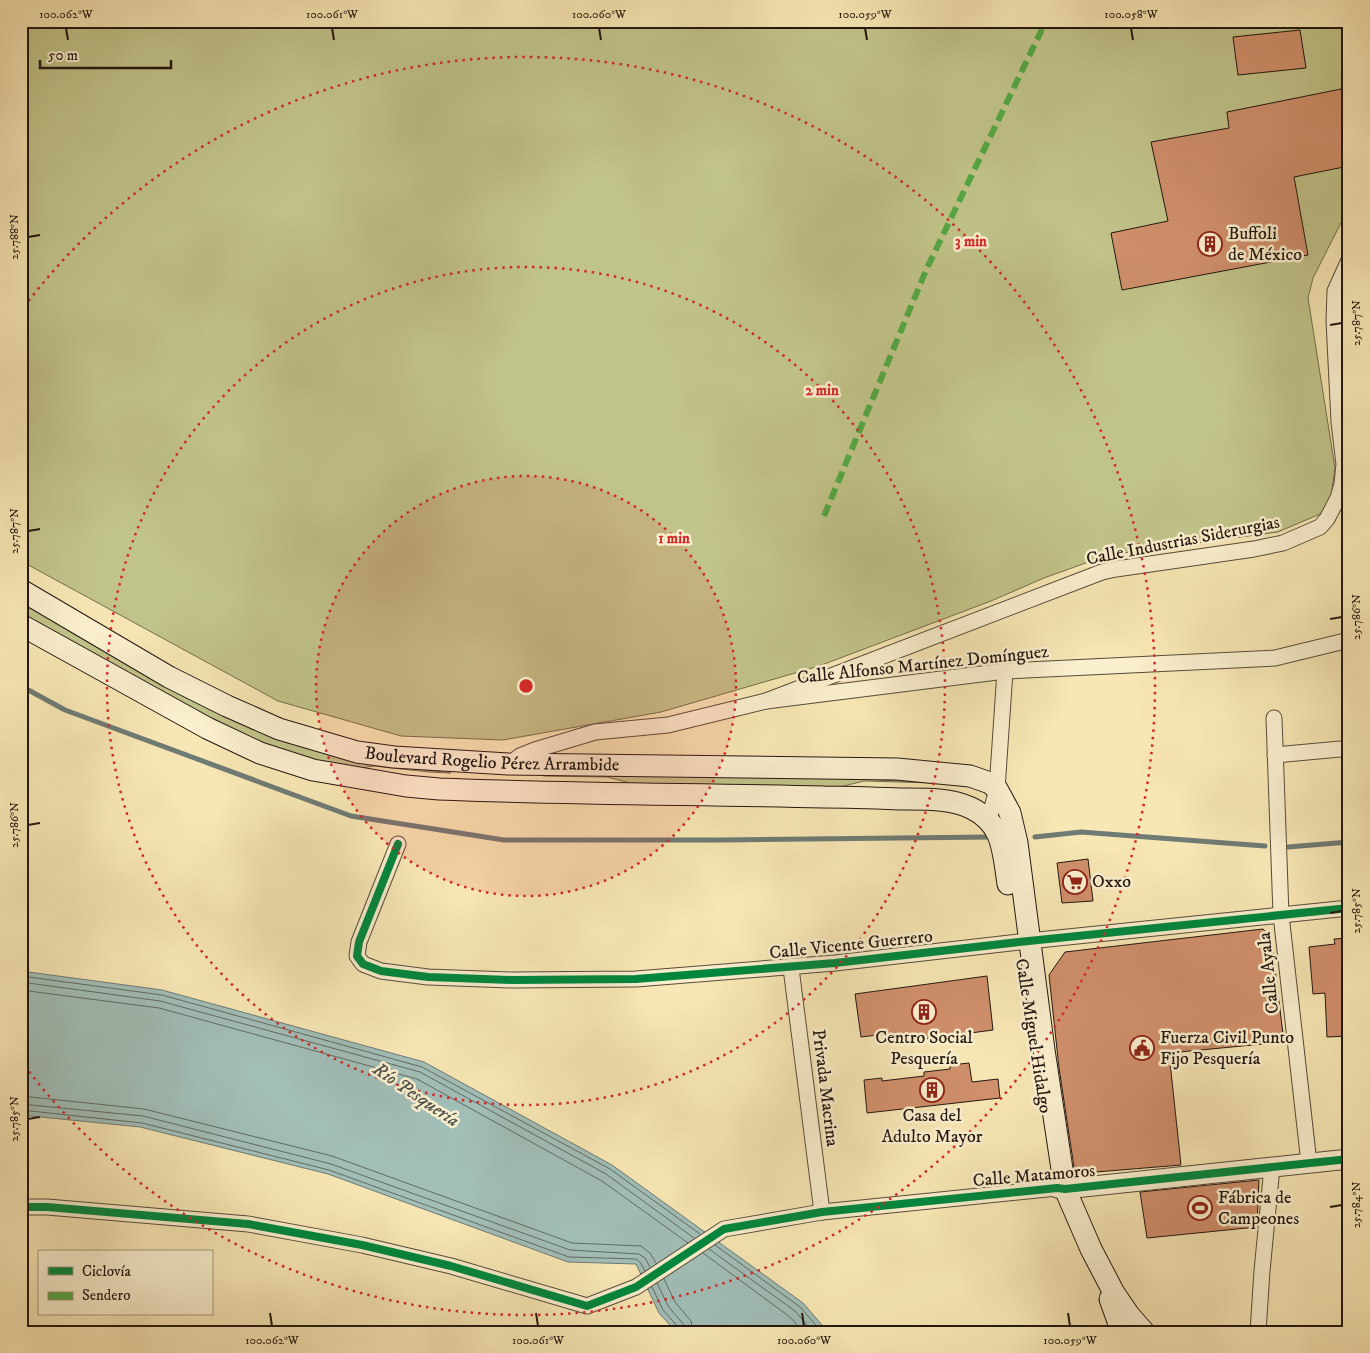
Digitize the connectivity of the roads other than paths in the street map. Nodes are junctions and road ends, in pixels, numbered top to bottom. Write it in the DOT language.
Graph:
graph roads {
  1 [pos="1349,260"];
  2 [pos="1342,290"];
  3 [pos="21,590"];
  4 [pos="21,625"];
  5 [pos="1349,640"];
  6 [pos="1005,671"];
  7 [pos="766,701"];
  8 [pos="1274,718"];
  9 [pos="1340,749"];
  10 [pos="1275,755"];
  11 [pos="508,764"];
  12 [pos="997,789"];
  13 [pos="506,792"];
  14 [pos="989,819"];
  15 [pos="398,844"];
  16 [pos="1349,908"];
  17 [pos="1281,916"];
  18 [pos="1024,941"];
  19 [pos="791,968"];
  20 [pos="1349,1158"];
  21 [pos="1309,1163"];
  22 [pos="1272,1167"];
  23 [pos="1061,1189"];
  24 [pos="21,1207"];
  25 [pos="822,1212"];
  26 [pos="1120,1332"];
  27 [pos="1144,1332"];
  28 [pos="1258,1332"];
  1 -- 2 [label="street, Calle Industrias Siderurgias"];
  2 -- 7 [label="street, Calle Industrias Siderurgias"];
  3 -- 11 [label="main road, Boulevard Rogelio Pérez Arrambide"];
  4 -- 13 [label="main road, Boulevard Rogelio Pérez Arrambide"];
  5 -- 6 [label="street, Calle Alfonso Martínez Domínguez"];
  6 -- 7 [label="street, Calle Alfonso Martínez Domínguez"];
  6 -- 12 [label="street"];
  7 -- 11 [label="street, Calle Alfonso Martínez Domínguez"];
  8 -- 10 [label="street, Calle Ayala"];
  9 -- 10 [label="street"];
  10 -- 17 [label="street, Calle Ayala"];
  11 -- 12 [label="main road, Boulevard Rogelio Pérez Arrambide"];
  11 -- 13 [label="main road"];
  12 -- 14 [label="street"];
  12 -- 18 [label="main road"];
  13 -- 14 [label="main road, Boulevard Rogelio Pérez Arrambide"];
  14 -- 18 [label="main road, Calle Miguel Hidalgo"];
  15 -- 19 [label="street, Calle Vicente Guerrero"];
  16 -- 17 [label="street, Calle Vicente Guerrero"];
  17 -- 18 [label="street, Calle Vicente Guerrero"];
  17 -- 21 [label="street, Calle Ayala"];
  18 -- 19 [label="street, Calle Vicente Guerrero"];
  18 -- 23 [label="main road"];
  19 -- 25 [label="street, Privada Macrina"];
  20 -- 21 [label="street, Calle Matamoros"];
  21 -- 22 [label="street, Calle Matamoros"];
  22 -- 23 [label="street, Calle Matamoros"];
  22 -- 28 [label="street"];
  23 -- 25 [label="street, Calle Matamoros"];
  23 -- 26 [label="main road"];
  23 -- 27 [label="main road"];
  24 -- 25 [label="street, Calle Matamoros"];
}
